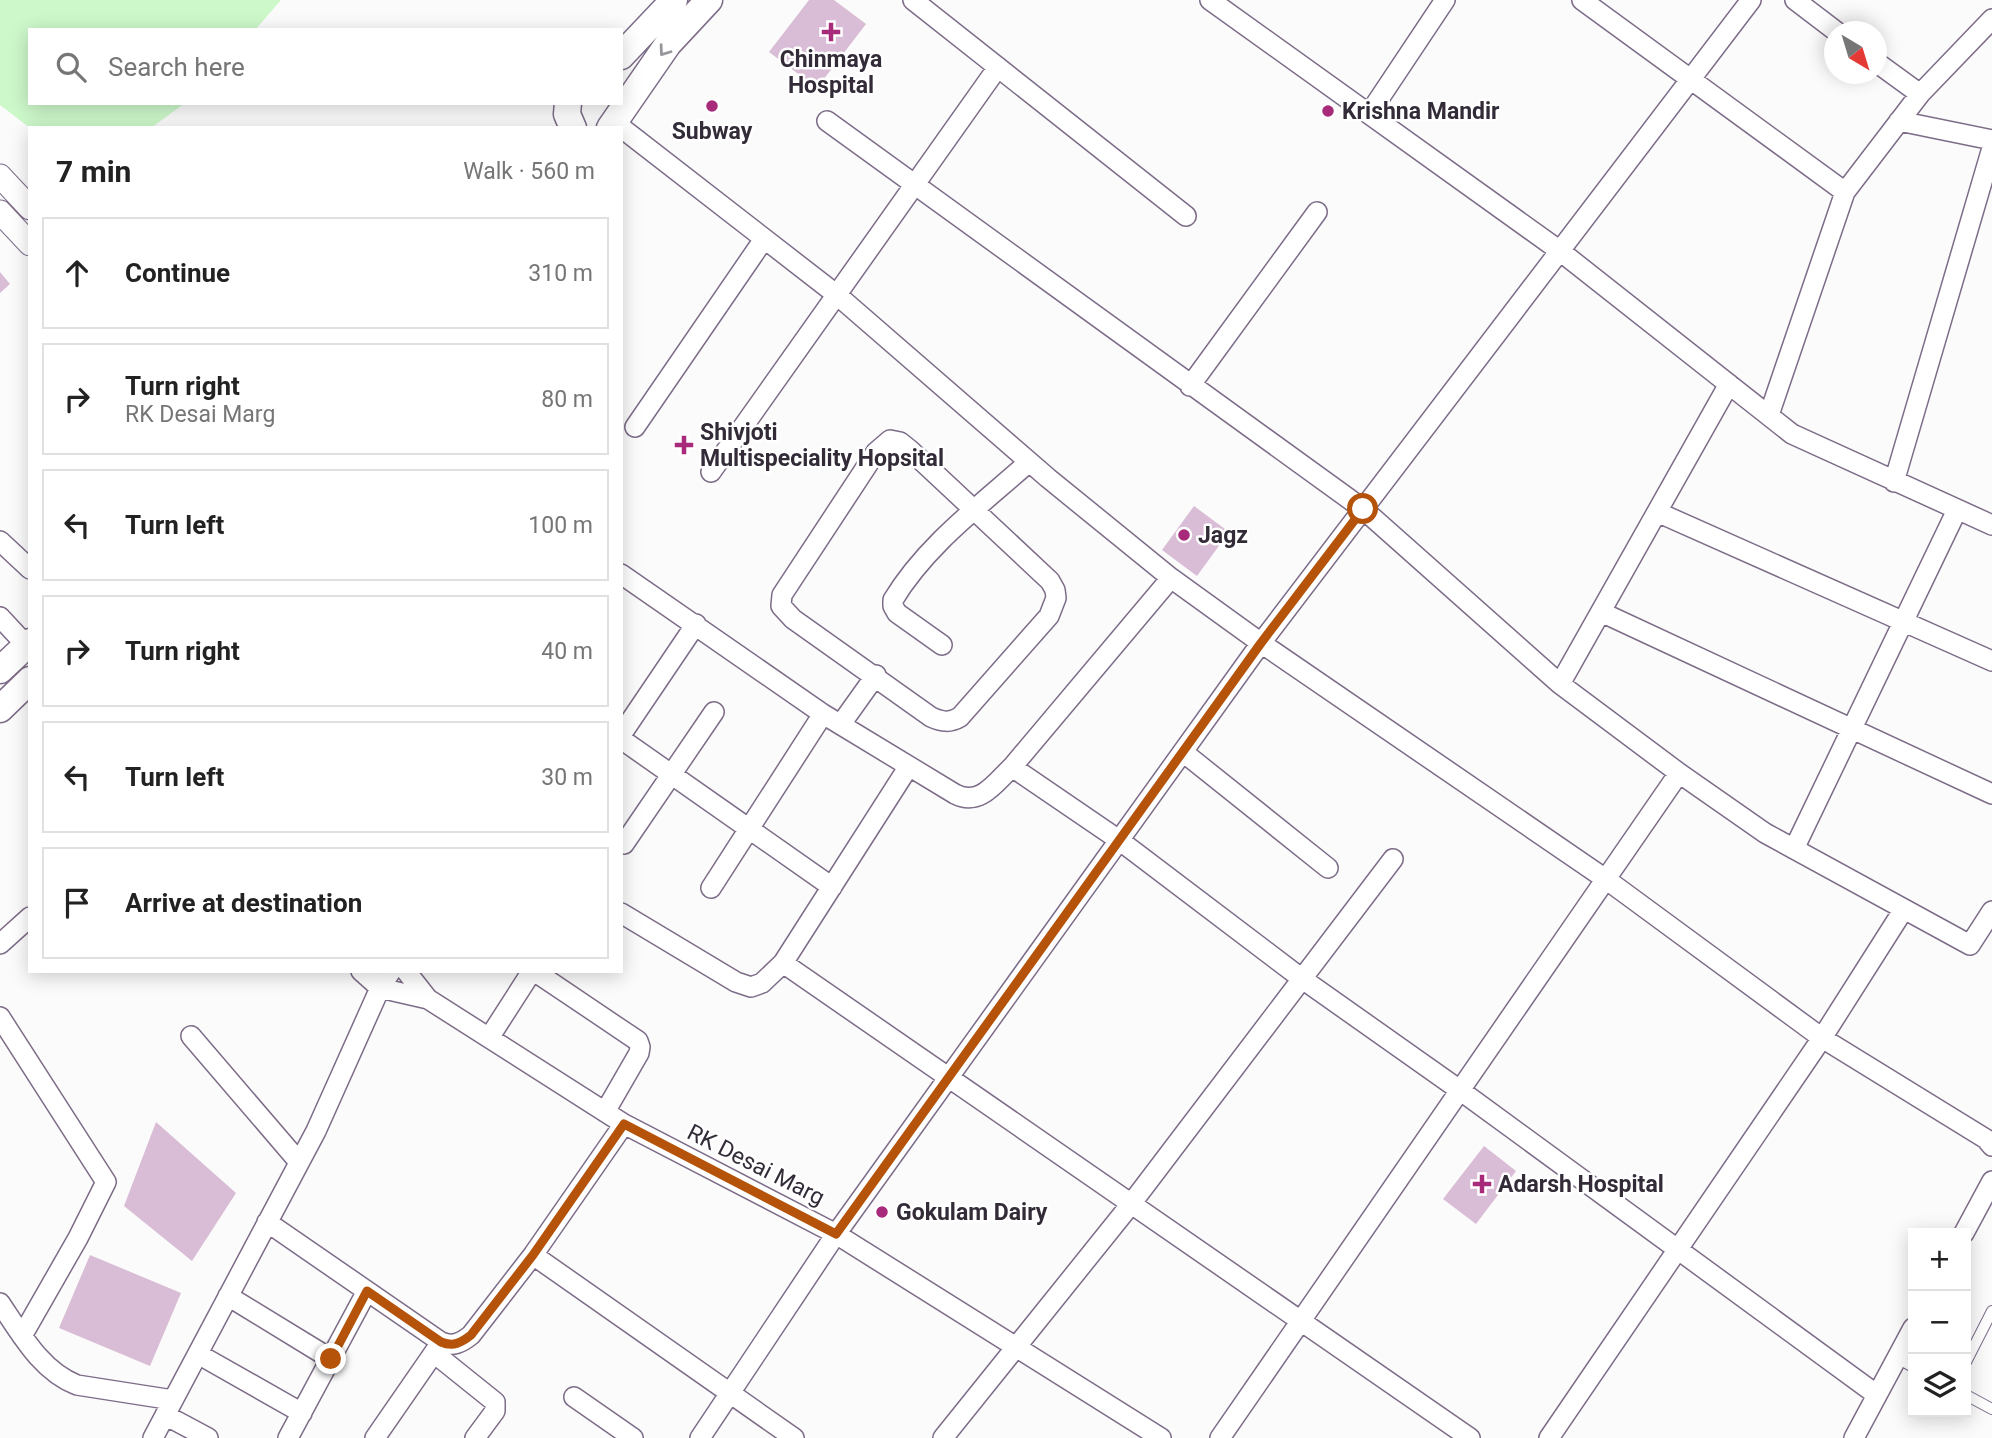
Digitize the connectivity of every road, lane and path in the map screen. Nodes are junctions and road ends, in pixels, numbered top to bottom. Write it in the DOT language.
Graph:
graph roads {
  1 [pos="674,0"];
  2 [pos="709,0"];
  3 [pos="913,0"];
  4 [pos="1210,0"];
  5 [pos="1445,0"];
  6 [pos="1582,0"];
  7 [pos="1751,0"];
  8 [pos="1796,0"];
  9 [pos="1992,19"];
  10 [pos="1824,22"];
  11 [pos="623,54"];
  12 [pos="998,67"];
  13 [pos="1887,69"];
  14 [pos="1690,79"];
  15 [pos="1920,94"];
  16 [pos="623,105"];
  17 [pos="1369,114"];
  18 [pos="827,121"];
  19 [pos="1899,121"];
  20 [pos="623,126"];
  21 [pos="1992,140"];
  22 [pos="1992,148"];
  23 [pos="0,176"];
  24 [pos="915,185"];
  25 [pos="1845,192"];
  26 [pos="27,205"];
  27 [pos="1317,212"];
  28 [pos="1186,216"];
  29 [pos="2,218"];
  30 [pos="764,239"];
  31 [pos="28,242"];
  32 [pos="1560,251"];
  33 [pos="836,295"];
  34 [pos="1729,384"];
  35 [pos="1190,386"];
  36 [pos="1769,415"];
  37 [pos="635,427"];
  38 [pos="1029,462"];
  39 [pos="712,472"];
  40 [pos="1894,482"];
  41 [pos="1363,509"];
  42 [pos="1957,510"];
  43 [pos="974,512"];
  44 [pos="1657,512"];
  45 [pos="1992,525"];
  46 [pos="0,541"];
  47 [pos="28,567"];
  48 [pos="623,575"];
  49 [pos="1171,579"];
  50 [pos="1601,612"];
  51 [pos="0,617"];
  52 [pos="1903,621"];
  53 [pos="696,624"];
  54 [pos="28,643"];
  55 [pos="1261,643"];
  56 [pos="942,645"];
  57 [pos="1992,661"];
  58 [pos="0,670"];
  59 [pos="876,676"];
  60 [pos="28,682"];
  61 [pos="1560,684"];
  62 [pos="0,709"];
  63 [pos="714,712"];
  64 [pos="823,713"];
  65 [pos="841,724"];
  66 [pos="1852,729"];
  67 [pos="623,734"];
  68 [pos="623,738"];
  69 [pos="1183,751"];
  70 [pos="909,766"];
  71 [pos="1012,767"];
  72 [pos="1679,773"];
  73 [pos="671,774"];
  74 [pos="1992,794"];
  75 [pos="747,828"];
  76 [pos="1119,840"];
  77 [pos="624,844"];
  78 [pos="1794,849"];
  79 [pos="1393,859"];
  80 [pos="1328,868"];
  81 [pos="1607,880"];
  82 [pos="832,887"];
  83 [pos="711,888"];
  84 [pos="1904,909"];
  85 [pos="1992,911"];
  86 [pos="623,914"];
  87 [pos="28,919"];
  88 [pos="0,944"];
  89 [pos="783,963"];
  90 [pos="366,973"];
  91 [pos="408,973"];
  92 [pos="532,973"];
  93 [pos="536,973"];
  94 [pos="1301,978"];
  95 [pos="385,980"];
  96 [pos="428,999"];
  97 [pos="0,1017"];
  98 [pos="191,1036"];
  99 [pos="489,1038"];
  100 [pos="1822,1038"];
  101 [pos="949,1078"];
  102 [pos="1461,1091"];
  103 [pos="605,1112"];
  104 [pos="624,1124"];
  105 [pos="1992,1146"];
  106 [pos="299,1162"];
  107 [pos="1992,1181"];
  108 [pos="1131,1204"];
  109 [pos="268,1222"];
  110 [pos="1967,1228"];
  111 [pos="836,1234"];
  112 [pos="1677,1250"];
  113 [pos="533,1255"];
  114 [pos="367,1291"];
  115 [pos="228,1296"];
  116 [pos="0,1303"];
  117 [pos="1992,1311"];
  118 [pos="1301,1321"];
  119 [pos="22,1336"];
  120 [pos="1015,1346"];
  121 [pos="437,1348"];
  122 [pos="198,1354"];
  123 [pos="1970,1354"];
  124 [pos="331,1359"];
  125 [pos="1905,1362"];
  126 [pos="730,1392"];
  127 [pos="1877,1395"];
  128 [pos="574,1397"];
  129 [pos="1971,1398"];
  130 [pos="169,1408"];
  131 [pos="1992,1409"];
  132 [pos="302,1413"];
  133 [pos="153,1438"];
  134 [pos="208,1438"];
  135 [pos="288,1438"];
  136 [pos="375,1438"];
  137 [pos="475,1438"];
  138 [pos="633,1438"];
  139 [pos="700,1438"];
  140 [pos="794,1438"];
  141 [pos="943,1438"];
  142 [pos="1161,1438"];
  143 [pos="1220,1438"];
  144 [pos="1470,1438"];
  145 [pos="1549,1438"];
  146 [pos="1854,1438"];
  1 -- 11 [label="main road"];
  2 -- 16 [label="main road, one-way"];
  3 -- 12 [label="street"];
  4 -- 17 [label="street"];
  5 -- 17 [label="street"];
  6 -- 14 [label="street"];
  7 -- 14 [label="street"];
  8 -- 10 [label="street"];
  9 -- 15 [label="street"];
  12 -- 24 [label="street"];
  12 -- 28 [label="street"];
  13 -- 15 [label="street"];
  14 -- 25 [label="street"];
  14 -- 32 [label="street"];
  15 -- 19 [label="street"];
  17 -- 32 [label="street"];
  18 -- 24 [label="street"];
  19 -- 21 [label="street"];
  19 -- 25 [label="street"];
  20 -- 30 [label="street"];
  22 -- 40 [label="street"];
  23 -- 26 [label="street"];
  24 -- 33 [label="street"];
  24 -- 35 [label="street"];
  25 -- 36 [label="street"];
  26 -- 29 [label="street"];
  27 -- 35 [label="street"];
  29 -- 31 [label="street"];
  30 -- 33 [label="street"];
  30 -- 37 [label="street"];
  32 -- 34 [label="street"];
  32 -- 41 [label="street"];
  33 -- 38 [label="street"];
  33 -- 39 [label="street"];
  34 -- 36 [label="street"];
  34 -- 44 [label="street"];
  35 -- 41 [label="street"];
  36 -- 40 [label="street"];
  38 -- 43 [label="street"];
  38 -- 49 [label="street"];
  40 -- 42 [label="street"];
  41 -- 55 [label="street"];
  41 -- 61 [label="street"];
  42 -- 45 [label="street"];
  42 -- 52 [label="street"];
  43 -- 56 [label="street"];
  43 -- 59 [label="street"];
  43 -- 59 [label="street"];
  44 -- 50 [label="street"];
  44 -- 52 [label="street"];
  46 -- 47 [label="street"];
  48 -- 53 [label="street"];
  49 -- 55 [label="street"];
  49 -- 71 [label="street"];
  50 -- 61 [label="street"];
  50 -- 66 [label="street"];
  51 -- 54 [label="street"];
  52 -- 57 [label="street"];
  52 -- 66 [label="street"];
  53 -- 64 [label="street"];
  53 -- 67 [label="street"];
  54 -- 58 [label="main road"];
  55 -- 69 [label="street"];
  55 -- 81 [label="street"];
  59 -- 65 [label="street"];
  60 -- 62 [label="main road"];
  61 -- 72 [label="street"];
  63 -- 73 [label="street"];
  64 -- 65 [label="street"];
  64 -- 75 [label="street"];
  65 -- 70 [label="street"];
  66 -- 74 [label="street"];
  66 -- 78 [label="street"];
  68 -- 73 [label="street"];
  69 -- 76 [label="street"];
  69 -- 80 [label="street"];
  70 -- 71 [label="street"];
  70 -- 82 [label="street"];
  71 -- 76 [label="street"];
  72 -- 78 [label="street"];
  72 -- 81 [label="street"];
  73 -- 75 [label="street"];
  73 -- 77 [label="street"];
  75 -- 82 [label="street"];
  75 -- 83 [label="street"];
  76 -- 94 [label="street"];
  76 -- 101 [label="street"];
  78 -- 84 [label="street"];
  79 -- 94 [label="street"];
  81 -- 100 [label="street"];
  81 -- 102 [label="street"];
  82 -- 89 [label="street"];
  84 -- 85 [label="street"];
  84 -- 100 [label="street"];
  86 -- 89 [label="street"];
  87 -- 88 [label="street"];
  89 -- 101 [label="street"];
  90 -- 95 [label="street"];
  91 -- 96 [label="street, RK Desai Marg"];
  92 -- 99 [label="street"];
  93 -- 103 [label="street"];
  94 -- 102 [label="street"];
  94 -- 108 [label="street"];
  95 -- 96 [label="street"];
  95 -- 106 [label="street"];
  96 -- 99 [label="street, RK Desai Marg"];
  97 -- 119 [label="street"];
  98 -- 106 [label="street"];
  99 -- 103 [label="street, RK Desai Marg"];
  100 -- 105 [label="street"];
  100 -- 112 [label="street"];
  101 -- 108 [label="street"];
  101 -- 111 [label="street"];
  102 -- 112 [label="street"];
  102 -- 118 [label="street"];
  103 -- 104 [label="street, RK Desai Marg"];
  104 -- 111 [label="street, RK Desai Marg"];
  104 -- 113 [label="street"];
  106 -- 109 [label="street"];
  107 -- 110 [label="street"];
  108 -- 118 [label="street"];
  108 -- 120 [label="street"];
  109 -- 114 [label="street"];
  109 -- 115 [label="street"];
  111 -- 120 [label="street, RK Desai Marg"];
  111 -- 126 [label="street"];
  112 -- 127 [label="street"];
  112 -- 145 [label="street"];
  113 -- 121 [label="street"];
  113 -- 126 [label="street"];
  114 -- 121 [label="street"];
  114 -- 124 [label="street"];
  115 -- 122 [label="street"];
  115 -- 124 [label="street"];
  116 -- 119 [label="street"];
  117 -- 123 [label="lane"];
  118 -- 143 [label="street"];
  118 -- 144 [label="street"];
  119 -- 130 [label="street"];
  120 -- 141 [label="street"];
  120 -- 142 [label="street, RK Desai Marg"];
  121 -- 136 [label="street"];
  121 -- 137 [label="street"];
  122 -- 130 [label="street"];
  122 -- 132 [label="street"];
  124 -- 132 [label="street"];
  125 -- 127 [label="street"];
  126 -- 139 [label="street"];
  126 -- 140 [label="street"];
  127 -- 146 [label="street"];
  128 -- 138 [label="street"];
  129 -- 131 [label="lane"];
  130 -- 133 [label="street"];
  130 -- 134 [label="street"];
  132 -- 135 [label="street"];
}
